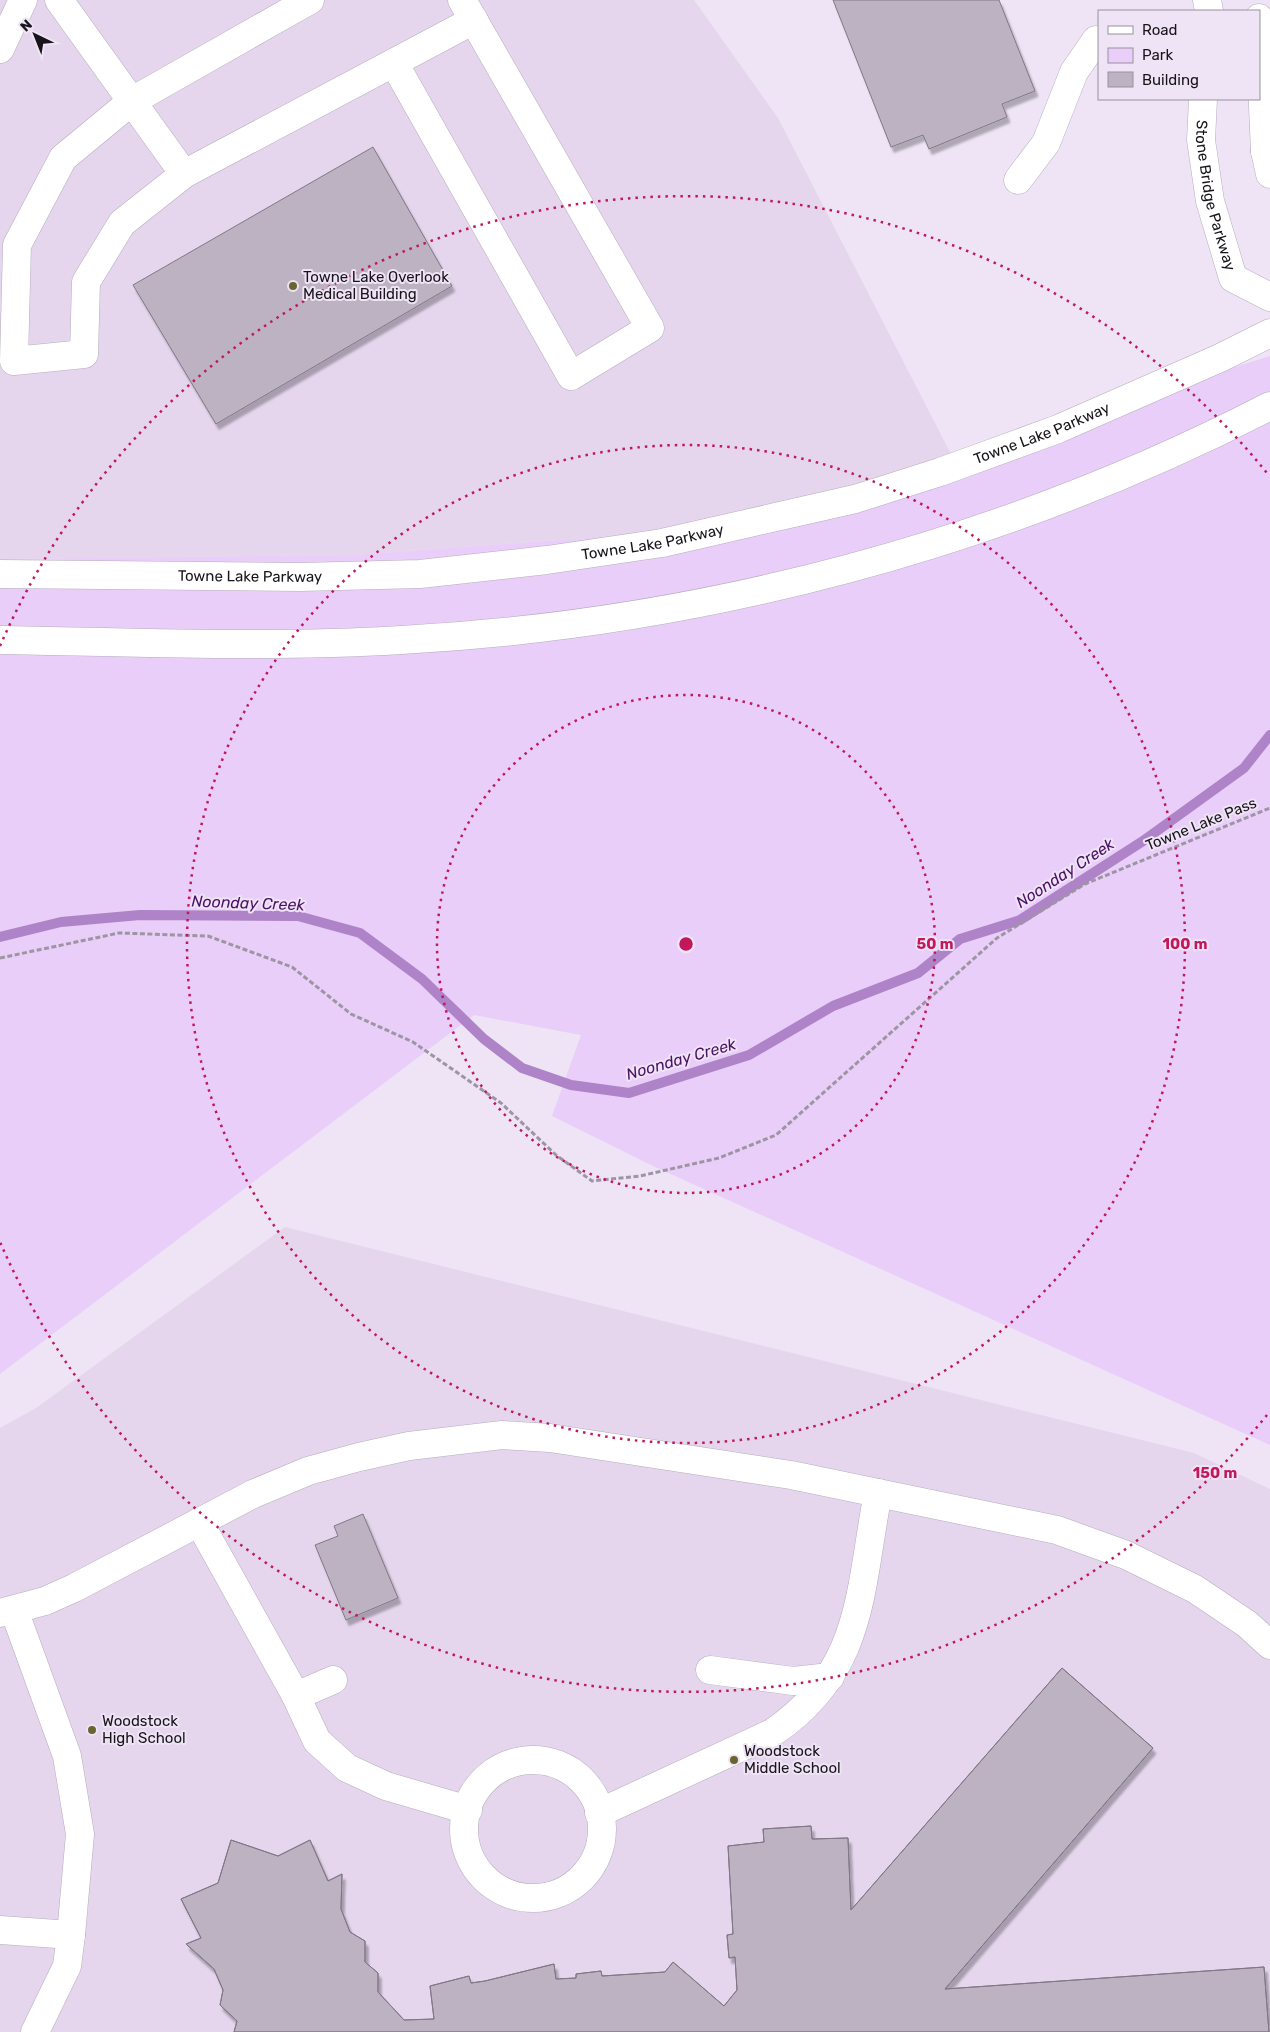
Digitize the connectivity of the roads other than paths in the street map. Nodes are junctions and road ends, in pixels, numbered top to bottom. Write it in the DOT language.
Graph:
graph roads {
  1 [pos="23,0"];
  2 [pos="59,0"];
  3 [pos="310,0"];
  4 [pos="468,10"];
  5 [pos="1260,28"];
  6 [pos="1096,40"];
  7 [pos="0,49"];
  8 [pos="394,63"];
  9 [pos="1264,66"];
  10 [pos="1203,100"];
  11 [pos="132,101"];
  12 [pos="1268,161"];
  13 [pos="184,174"];
  14 [pos="1018,180"];
  15 [pos="1270,297"];
  16 [pos="1270,333"];
  17 [pos="1270,406"];
  18 [pos="0,574"];
  19 [pos="0,640"];
  20 [pos="878,1493"];
  21 [pos="199,1522"];
  22 [pos="7,1612"];
  23 [pos="1270,1646"];
  24 [pos="710,1670"];
  25 [pos="830,1677"];
  26 [pos="333,1680"];
  27 [pos="296,1696"];
  28 [pos="468,1810"];
  29 [pos="599,1812"];
  30 [pos="0,1930"];
  31 [pos="71,1935"];
  32 [pos="35,2032"];
  1 -- 7 [label="main road"];
  2 -- 11 [label="main road"];
  3 -- 11 [label="main road"];
  4 -- 8 [label="main road"];
  4 -- 8 [label="main road"];
  5 -- 9 [label="main road"];
  6 -- 14 [label="main road"];
  8 -- 13 [label="main road"];
  9 -- 12 [label="main road"];
  10 -- 15 [label="main road, Stone Bridge Parkway"];
  11 -- 13 [label="main road"];
  11 -- 13 [label="main road"];
  16 -- 18 [label="main road, Towne Lake Parkway"];
  17 -- 19 [label="main road"];
  20 -- 21 [label="main road"];
  20 -- 23 [label="main road"];
  20 -- 25 [label="main road"];
  21 -- 22 [label="main road"];
  21 -- 27 [label="main road"];
  22 -- 31 [label="main road"];
  24 -- 25 [label="main road"];
  25 -- 29 [label="main road"];
  26 -- 27 [label="main road"];
  27 -- 28 [label="main road"];
  28 -- 29 [label="main road"];
  28 -- 29 [label="main road"];
  30 -- 31 [label="main road"];
  31 -- 32 [label="main road"];
}
